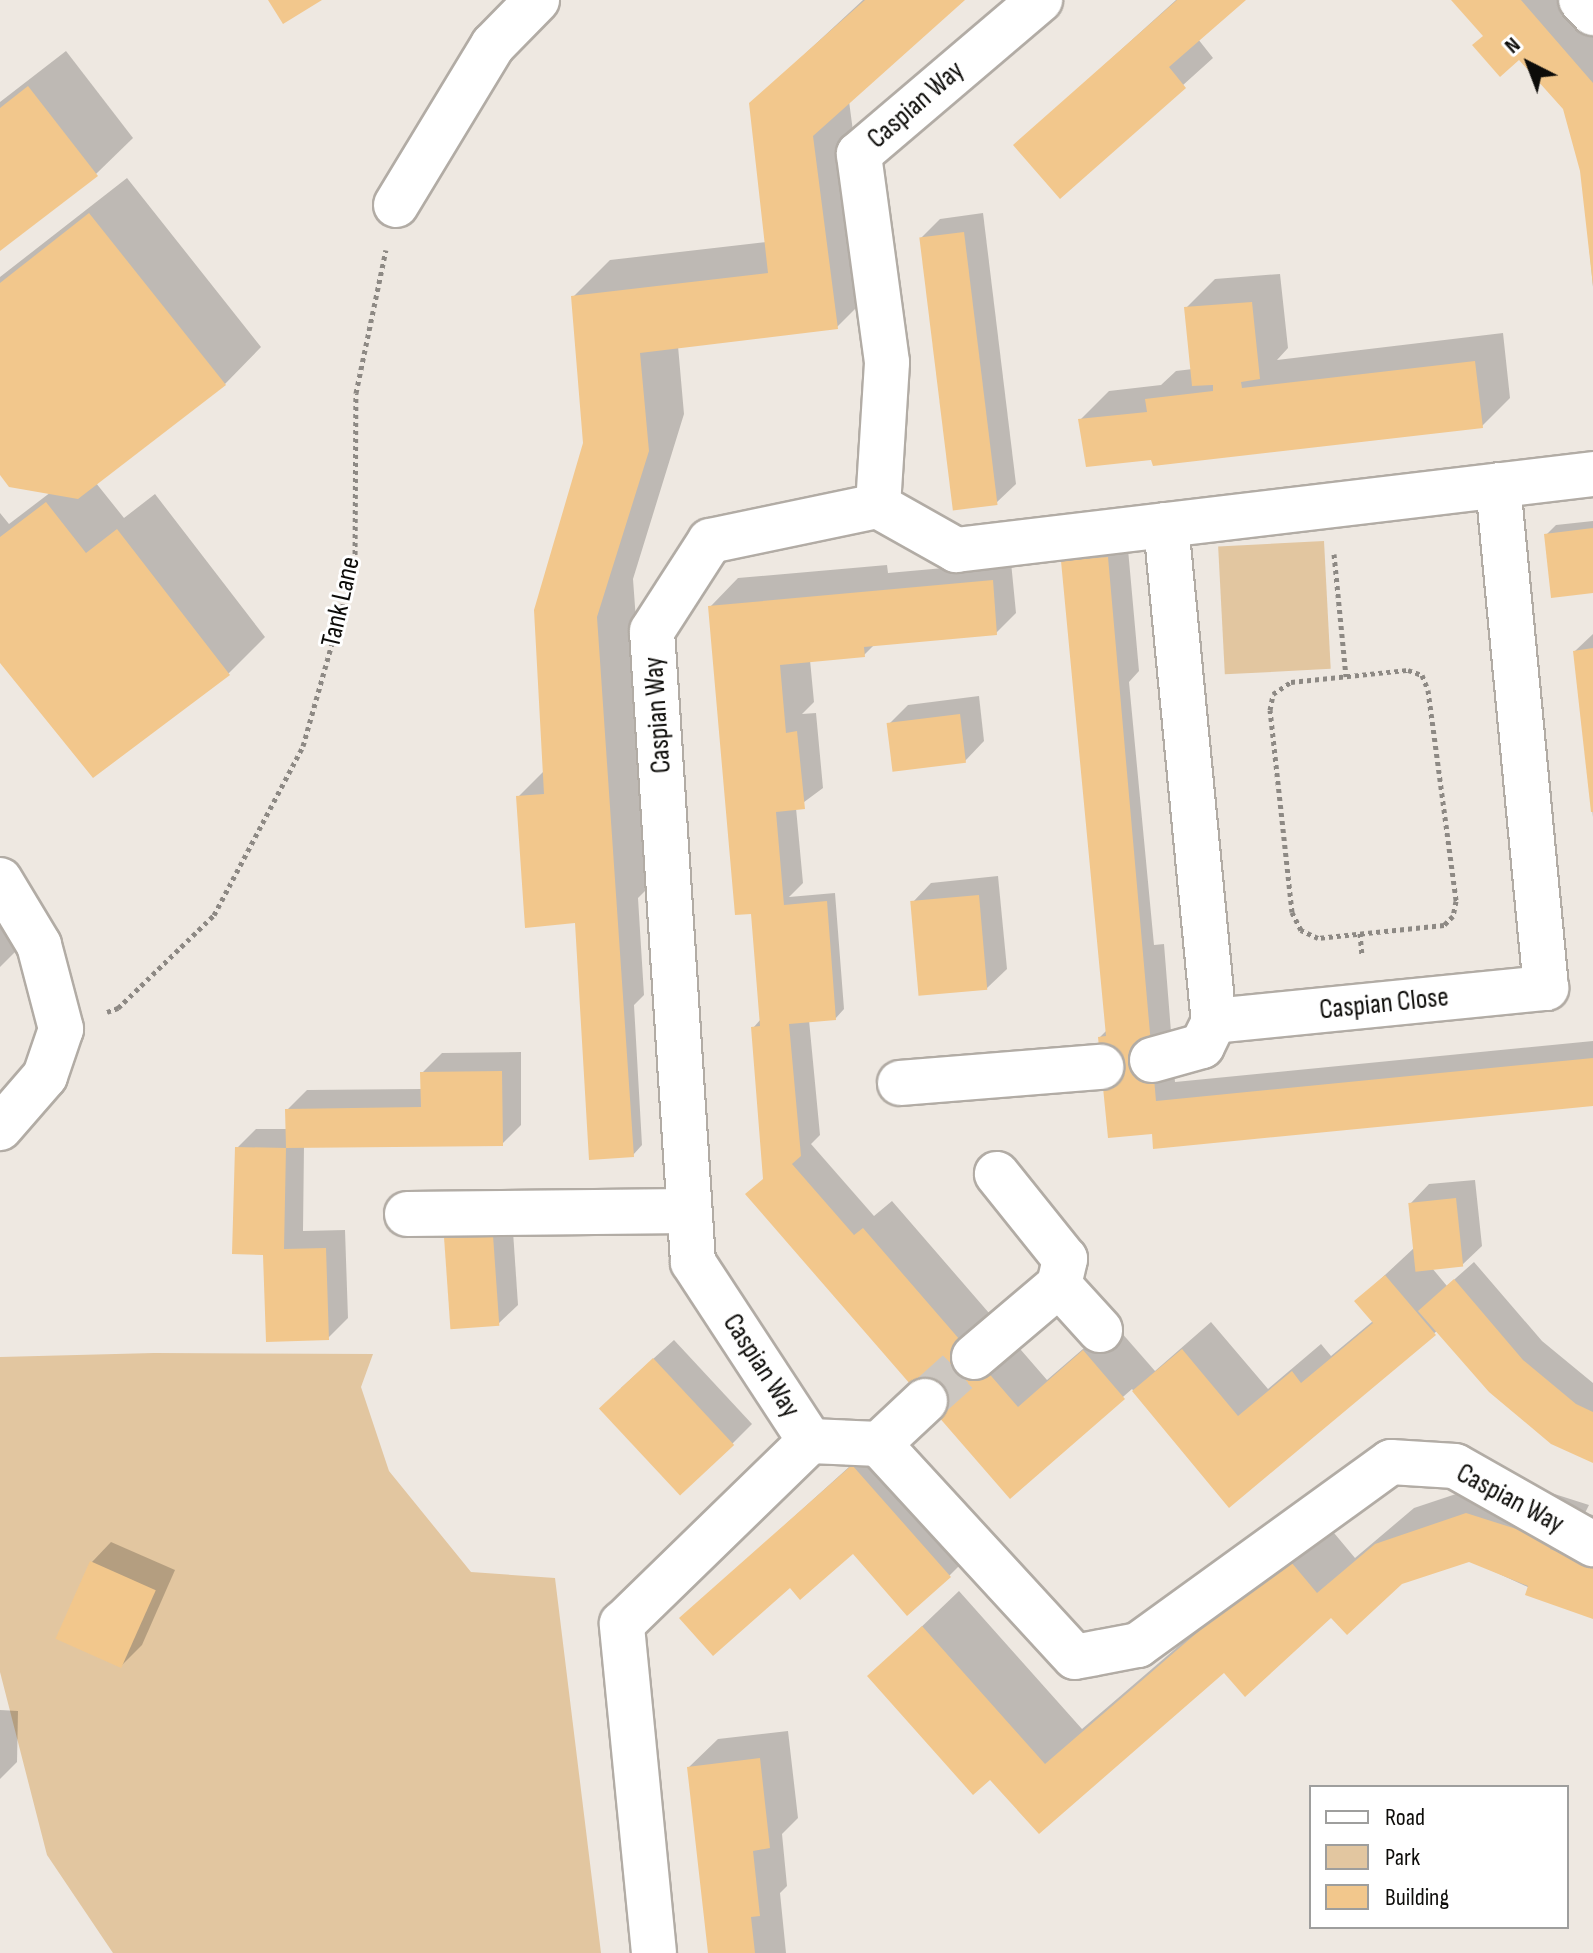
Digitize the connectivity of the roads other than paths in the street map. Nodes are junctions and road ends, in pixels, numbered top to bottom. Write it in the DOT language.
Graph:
graph roads {
  1 [pos="537,0"];
  2 [pos="1040,0"];
  3 [pos="1581,0"];
  4 [pos="1593,13"];
  5 [pos="396,205"];
  6 [pos="1593,474"];
  7 [pos="1498,485"];
  8 [pos="878,506"];
  9 [pos="1166,525"];
  10 [pos="0,880"];
  11 [pos="1214,1021"];
  12 [pos="1152,1060"];
  13 [pos="1101,1067"];
  14 [pos="900,1083"];
  15 [pos="0,1128"];
  16 [pos="997,1174"];
  17 [pos="689,1211"];
  18 [pos="407,1214"];
  19 [pos="1059,1285"];
  20 [pos="1100,1330"];
  21 [pos="974,1357"];
  22 [pos="925,1401"];
  23 [pos="810,1441"];
  24 [pos="879,1444"];
  25 [pos="1593,1544"];
  26 [pos="654,1953"];
  1 -- 5 [label="street"];
  2 -- 8 [label="street, Caspian Way"];
  3 -- 4 [label="street"];
  6 -- 7 [label="street"];
  7 -- 9 [label="street"];
  7 -- 11 [label="street, Caspian Close"];
  8 -- 9 [label="street"];
  8 -- 17 [label="street, Caspian Way"];
  9 -- 11 [label="street"];
  10 -- 15 [label="street"];
  11 -- 12 [label="street"];
  13 -- 14 [label="street"];
  16 -- 19 [label="street"];
  17 -- 18 [label="street"];
  17 -- 23 [label="street, Caspian Way"];
  19 -- 20 [label="street"];
  19 -- 21 [label="street"];
  22 -- 24 [label="street"];
  23 -- 24 [label="street, Caspian Way"];
  23 -- 26 [label="street, Caspian Way"];
  24 -- 25 [label="street, Caspian Way"];
}
